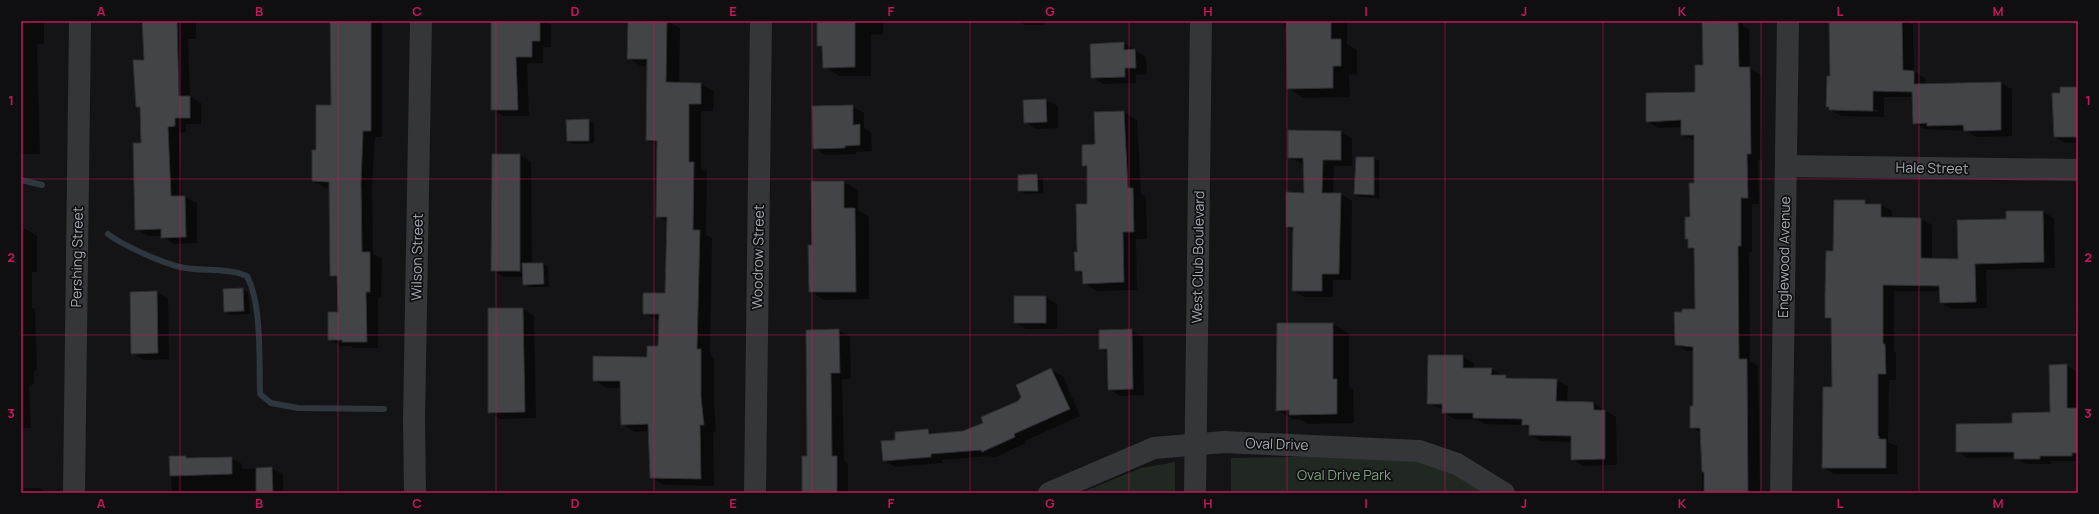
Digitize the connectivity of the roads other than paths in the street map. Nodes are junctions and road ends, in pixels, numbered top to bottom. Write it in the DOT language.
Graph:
graph roads {
  1 [pos="80,21"];
  2 [pos="421,21"];
  3 [pos="761,21"];
  4 [pos="1201,21"];
  5 [pos="1788,21"];
  6 [pos="1786,166"];
  7 [pos="2078,170"];
  8 [pos="1196,444"];
  9 [pos="74,493"];
  10 [pos="415,493"];
  11 [pos="755,493"];
  12 [pos="1049,493"];
  13 [pos="1195,493"];
  14 [pos="1504,493"];
  15 [pos="1781,493"];
  1 -- 9 [label="street, Pershing Street"];
  2 -- 10 [label="street, Wilson Street"];
  3 -- 11 [label="street, Woodrow Street"];
  4 -- 8 [label="street, West Club Boulevard"];
  5 -- 6 [label="street, Englewood Avenue"];
  6 -- 7 [label="street, Hale Street"];
  6 -- 15 [label="street, Englewood Avenue"];
  8 -- 12 [label="street, Oval Drive"];
  8 -- 13 [label="street, West Club Boulevard"];
  8 -- 14 [label="street, Oval Drive"];
}
